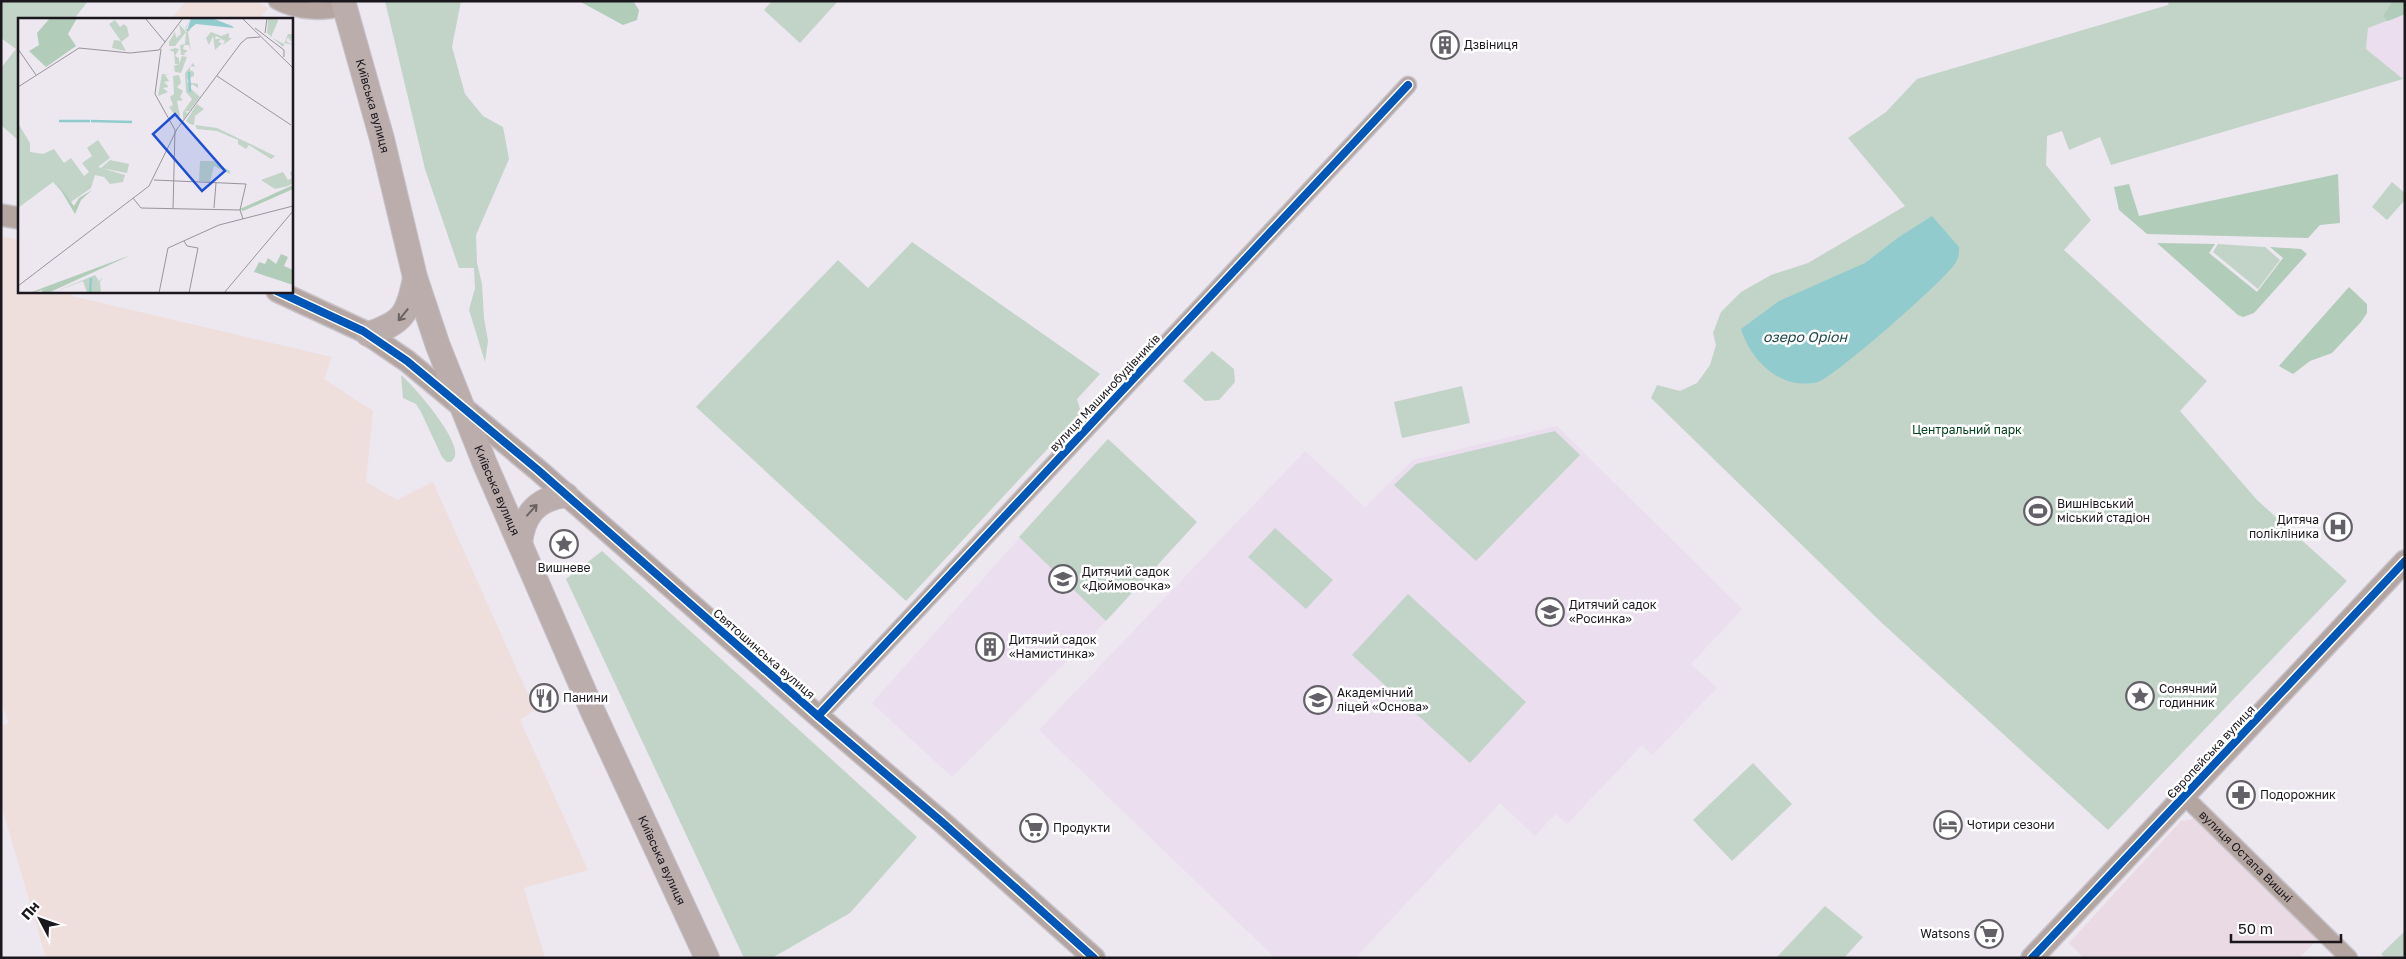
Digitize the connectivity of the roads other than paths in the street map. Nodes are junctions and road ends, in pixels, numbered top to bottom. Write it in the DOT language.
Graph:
graph roads {
  1 [pos="277,1"];
  2 [pos="344,4"];
  3 [pos="1408,85"];
  4 [pos="1,215"];
  5 [pos="18,218"];
  6 [pos="415,277"];
  7 [pos="279,292"];
  8 [pos="368,334"];
  9 [pos="463,408"];
  10 [pos="566,495"];
  11 [pos="520,544"];
  12 [pos="2405,561"];
  13 [pos="818,716"];
  14 [pos="2185,797"];
  15 [pos="707,958"];
  16 [pos="1094,958"];
  17 [pos="2032,958"];
  18 [pos="2350,958"];
  1 -- 2 [label="street"];
  2 -- 6 [label="main road, Київська вулиця"];
  3 -- 13 [label="street, вулиця Машинобудівників"];
  4 -- 5 [label="street"];
  6 -- 8 [label="main road, one-way"];
  6 -- 9 [label="main road, Київська вулиця"];
  7 -- 8 [label="street, Святошинська вулиця"];
  8 -- 9 [label="street, Святошинська вулиця"];
  9 -- 10 [label="street, Святошинська вулиця"];
  9 -- 11 [label="main road, Київська вулиця"];
  11 -- 10 [label="main road, one-way"];
  10 -- 13 [label="street, Святошинська вулиця"];
  11 -- 15 [label="main road, Київська вулиця"];
  12 -- 14 [label="street, Європейська вулиця"];
  13 -- 16 [label="street, Святошинська вулиця"];
  14 -- 17 [label="street, Європейська вулиця"];
  14 -- 18 [label="street, вулиця Остапа Вишні"];
}
